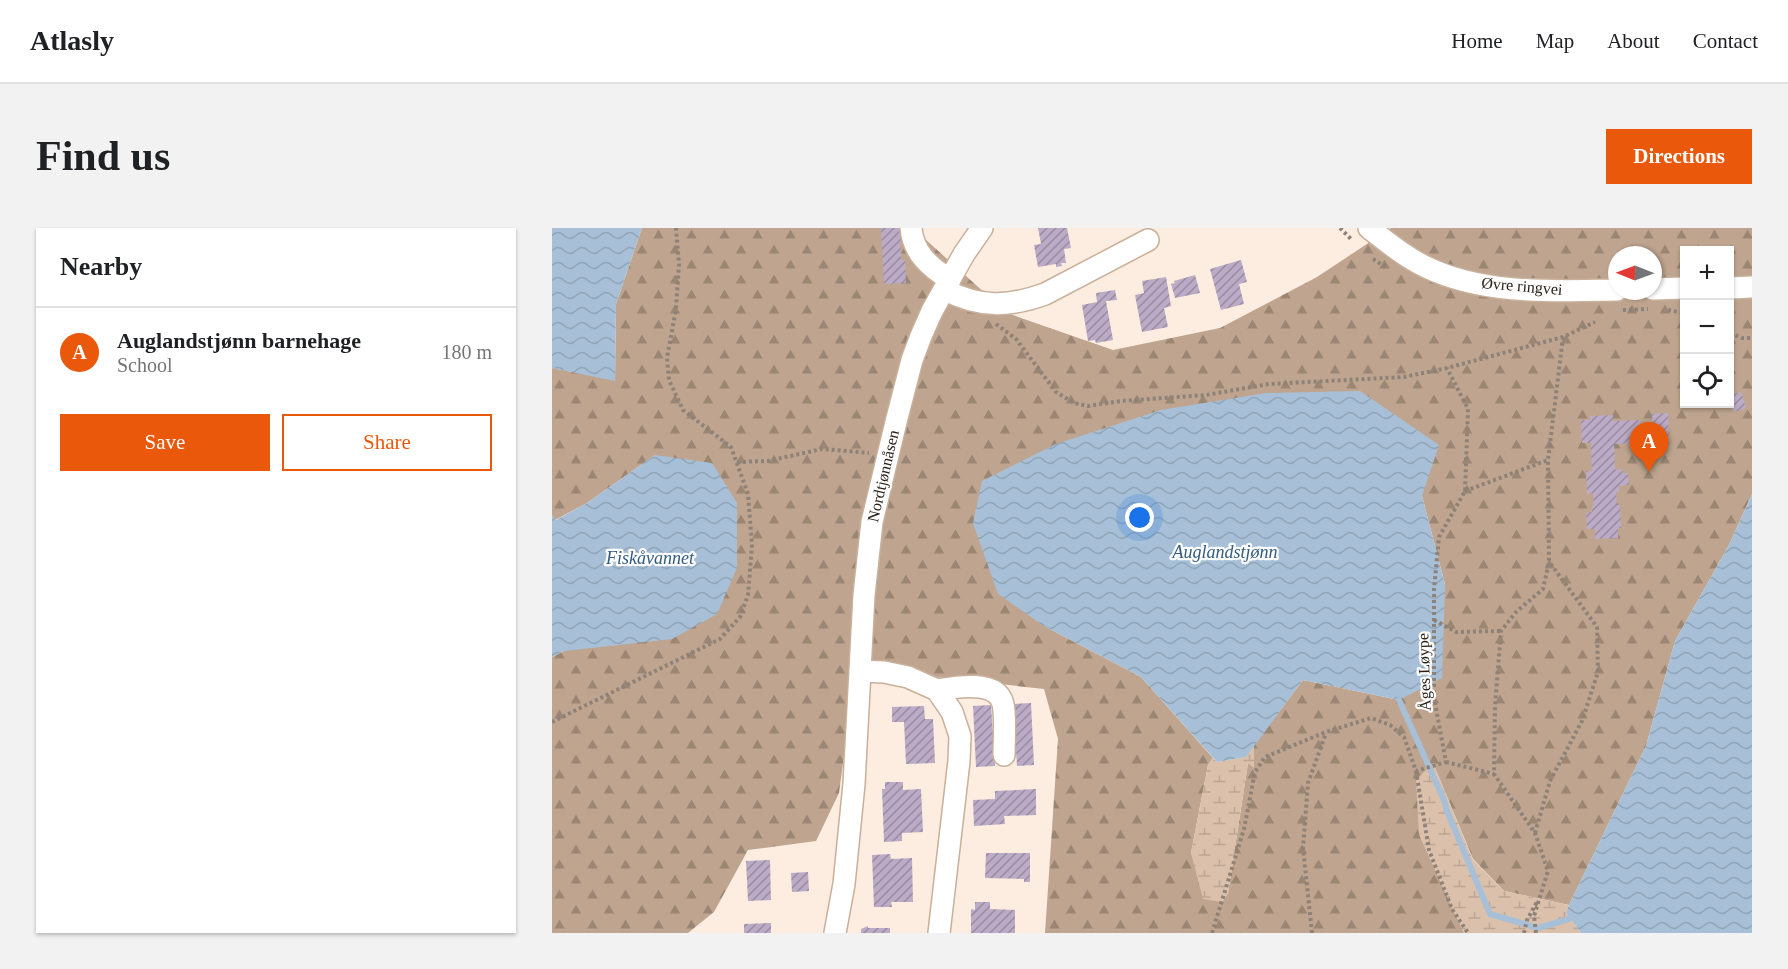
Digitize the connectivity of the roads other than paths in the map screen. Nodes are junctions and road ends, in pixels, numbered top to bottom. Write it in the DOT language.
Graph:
graph roads {
  1 [pos="911,228"];
  2 [pos="982,228"];
  3 [pos="1369,228"];
  4 [pos="1148,240"];
  5 [pos="947,285"];
  6 [pos="1752,287"];
  7 [pos="1680,288"];
  8 [pos="1734,288"];
  9 [pos="1662,289"];
  10 [pos="1608,290"];
  11 [pos="860,671"];
  12 [pos="937,690"];
  13 [pos="1004,755"];
  14 [pos="835,933"];
  15 [pos="939,933"];
  1 -- 5 [label="street"];
  2 -- 5 [label="street, Nordtjønnåsen"];
  3 -- 10 [label="street, Øvre ringvei"];
  4 -- 5 [label="street"];
  5 -- 11 [label="street, Nordtjønnåsen"];
  6 -- 8 [label="street"];
  7 -- 9 [label="street"];
  11 -- 12 [label="street"];
  11 -- 14 [label="street, Nordtjønnåsen"];
  12 -- 13 [label="street"];
  12 -- 15 [label="street"];
}
